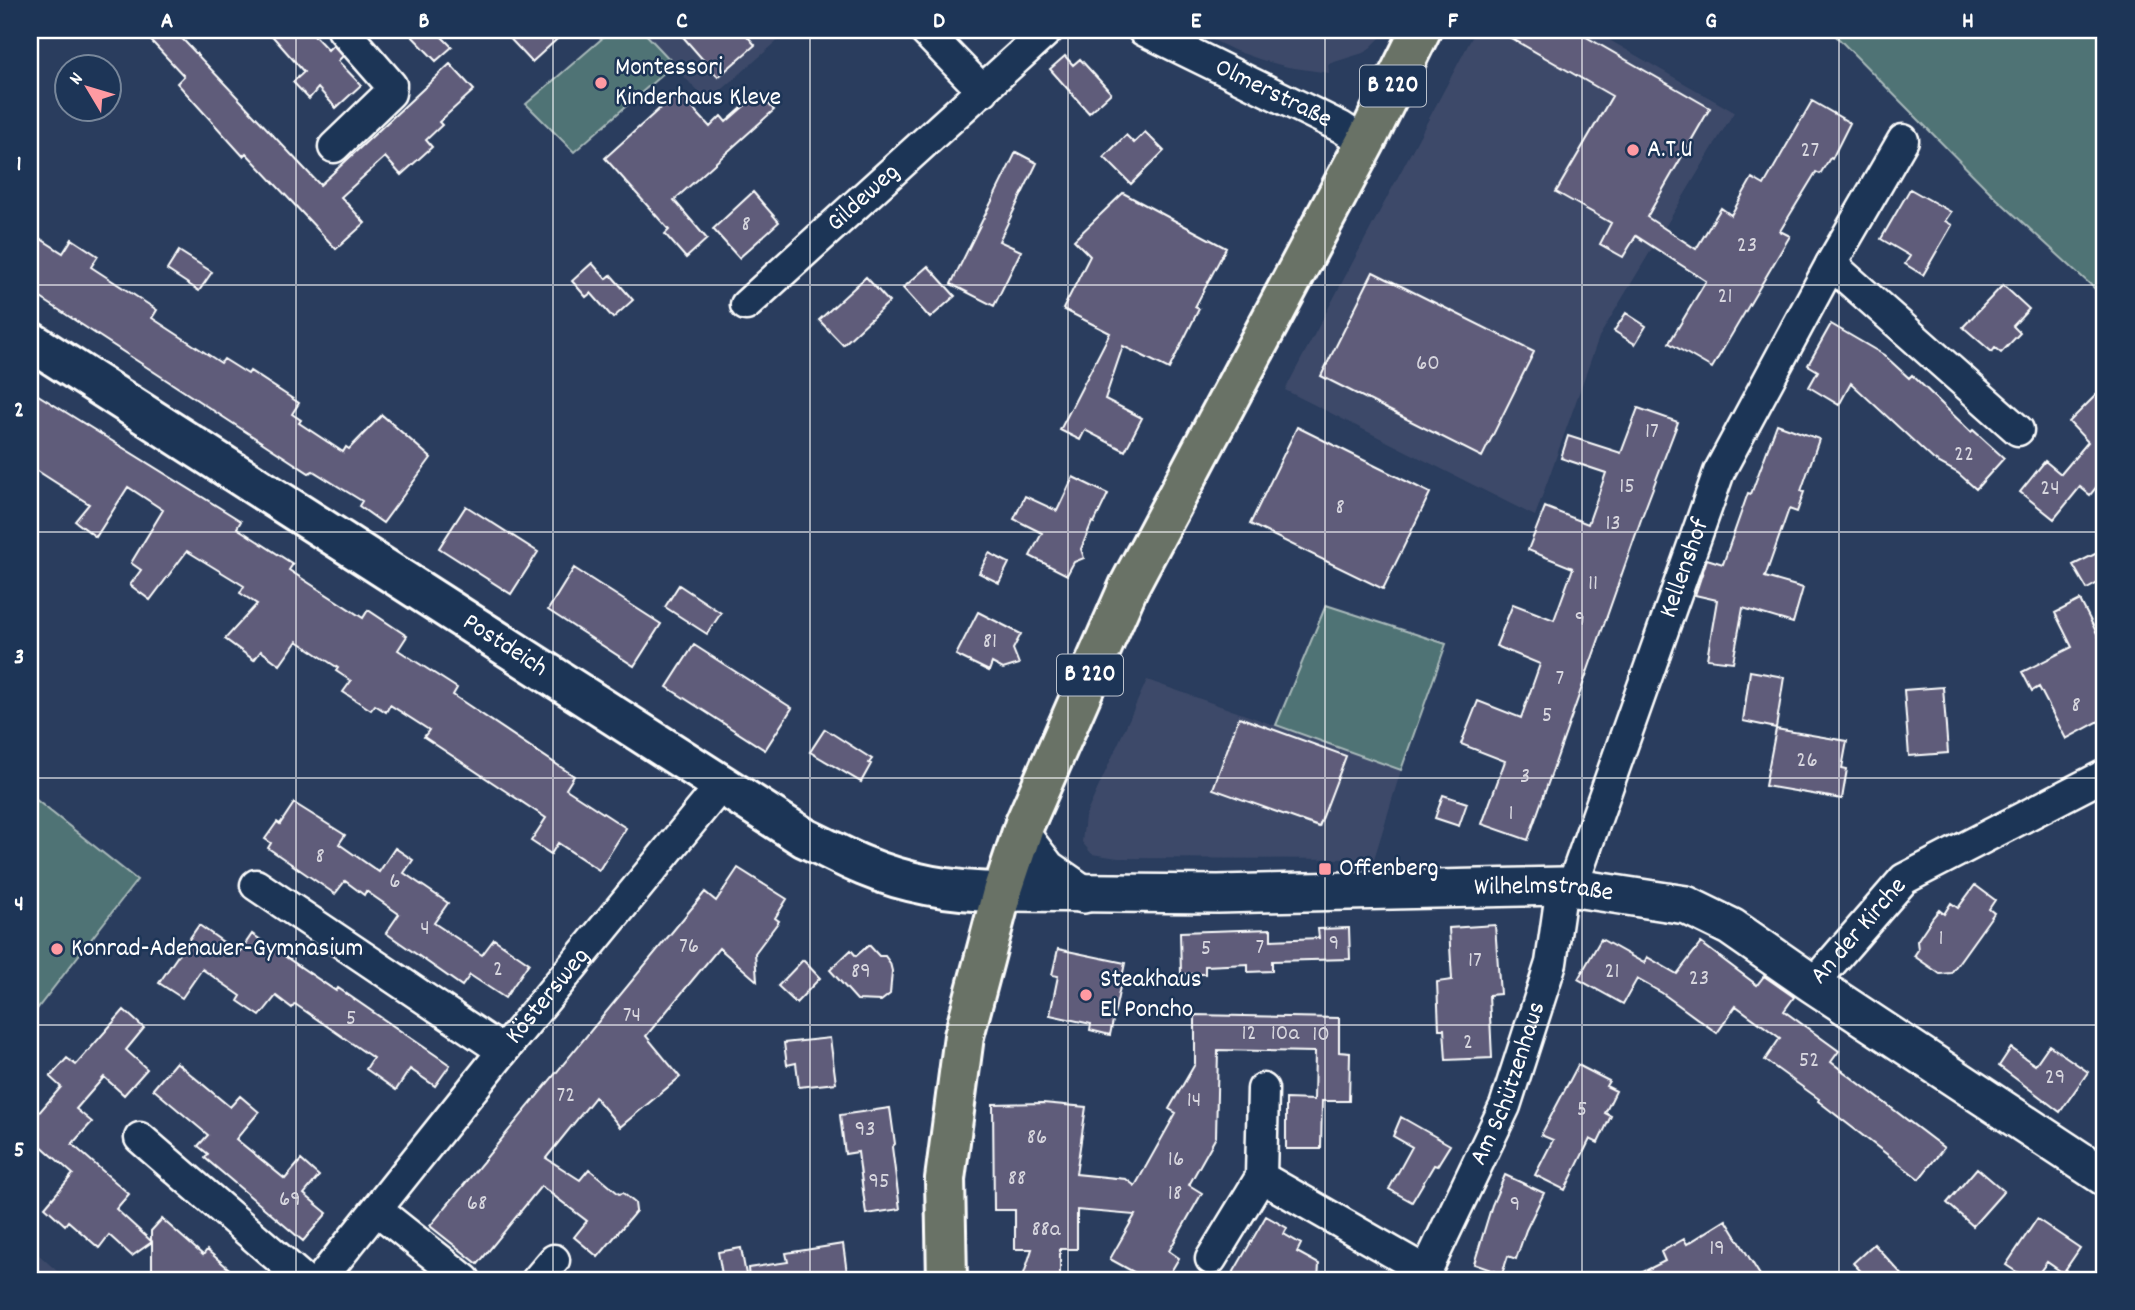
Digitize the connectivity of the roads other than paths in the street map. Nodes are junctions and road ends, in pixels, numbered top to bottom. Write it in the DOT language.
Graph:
graph roads {
  1 [pos="344,30"];
  2 [pos="923,30"];
  3 [pos="1048,30"];
  4 [pos="1143,30"];
  5 [pos="1421,30"];
  6 [pos="983,91"];
  7 [pos="1903,140"];
  8 [pos="1365,143"];
  9 [pos="334,146"];
  10 [pos="1831,264"];
  11 [pos="746,305"];
  12 [pos="30,341"];
  13 [pos="2018,430"];
  14 [pos="2105,775"];
  15 [pos="720,783"];
  16 [pos="1021,835"];
  17 [pos="256,885"];
  18 [pos="1567,887"];
  19 [pos="1002,892"];
  20 [pos="1083,894"];
  21 [pos="1813,984"];
  22 [pos="503,1051"];
  23 [pos="1263,1089"];
  24 [pos="140,1138"];
  25 [pos="1261,1177"];
  26 [pos="2105,1177"];
  27 [pos="377,1210"];
  28 [pos="1211,1259"];
  29 [pos="1424,1276"];
  30 [pos="304,1280"];
  31 [pos="320,1280"];
  32 [pos="465,1280"];
  33 [pos="947,1280"];
  1 -- 9 [label="street"];
  2 -- 6 [label="street"];
  3 -- 6 [label="street, Gildeweg"];
  4 -- 8 [label="street, Olmerstraße"];
  5 -- 8 [label="main road, B 220"];
  6 -- 11 [label="street, Gildeweg"];
  7 -- 10 [label="street, Kellenshof"];
  8 -- 16 [label="main road, B 220"];
  10 -- 13 [label="street"];
  10 -- 18 [label="street, Kellenshof"];
  12 -- 15 [label="main road, Postdeich"];
  14 -- 21 [label="street, An der Kirche"];
  15 -- 19 [label="main road, Postdeich"];
  15 -- 22 [label="street, Köstersweg"];
  16 -- 19 [label="main road, B 220"];
  16 -- 20 [label="street"];
  17 -- 22 [label="street"];
  18 -- 20 [label="street, Wilhelmstraße"];
  18 -- 21 [label="street, Wilhelmstraße"];
  18 -- 29 [label="street, Am Schützenhaus"];
  19 -- 20 [label="street, Wilhelmstraße"];
  19 -- 33 [label="main road, B 220"];
  21 -- 26 [label="street, An der Kirche"];
  22 -- 27 [label="street, Köstersweg"];
  23 -- 25 [label="street"];
  24 -- 30 [label="street"];
  25 -- 28 [label="street"];
  25 -- 29 [label="street, Am Schützenhaus"];
  27 -- 31 [label="street, Köstersweg"];
  27 -- 32 [label="street"];
}
